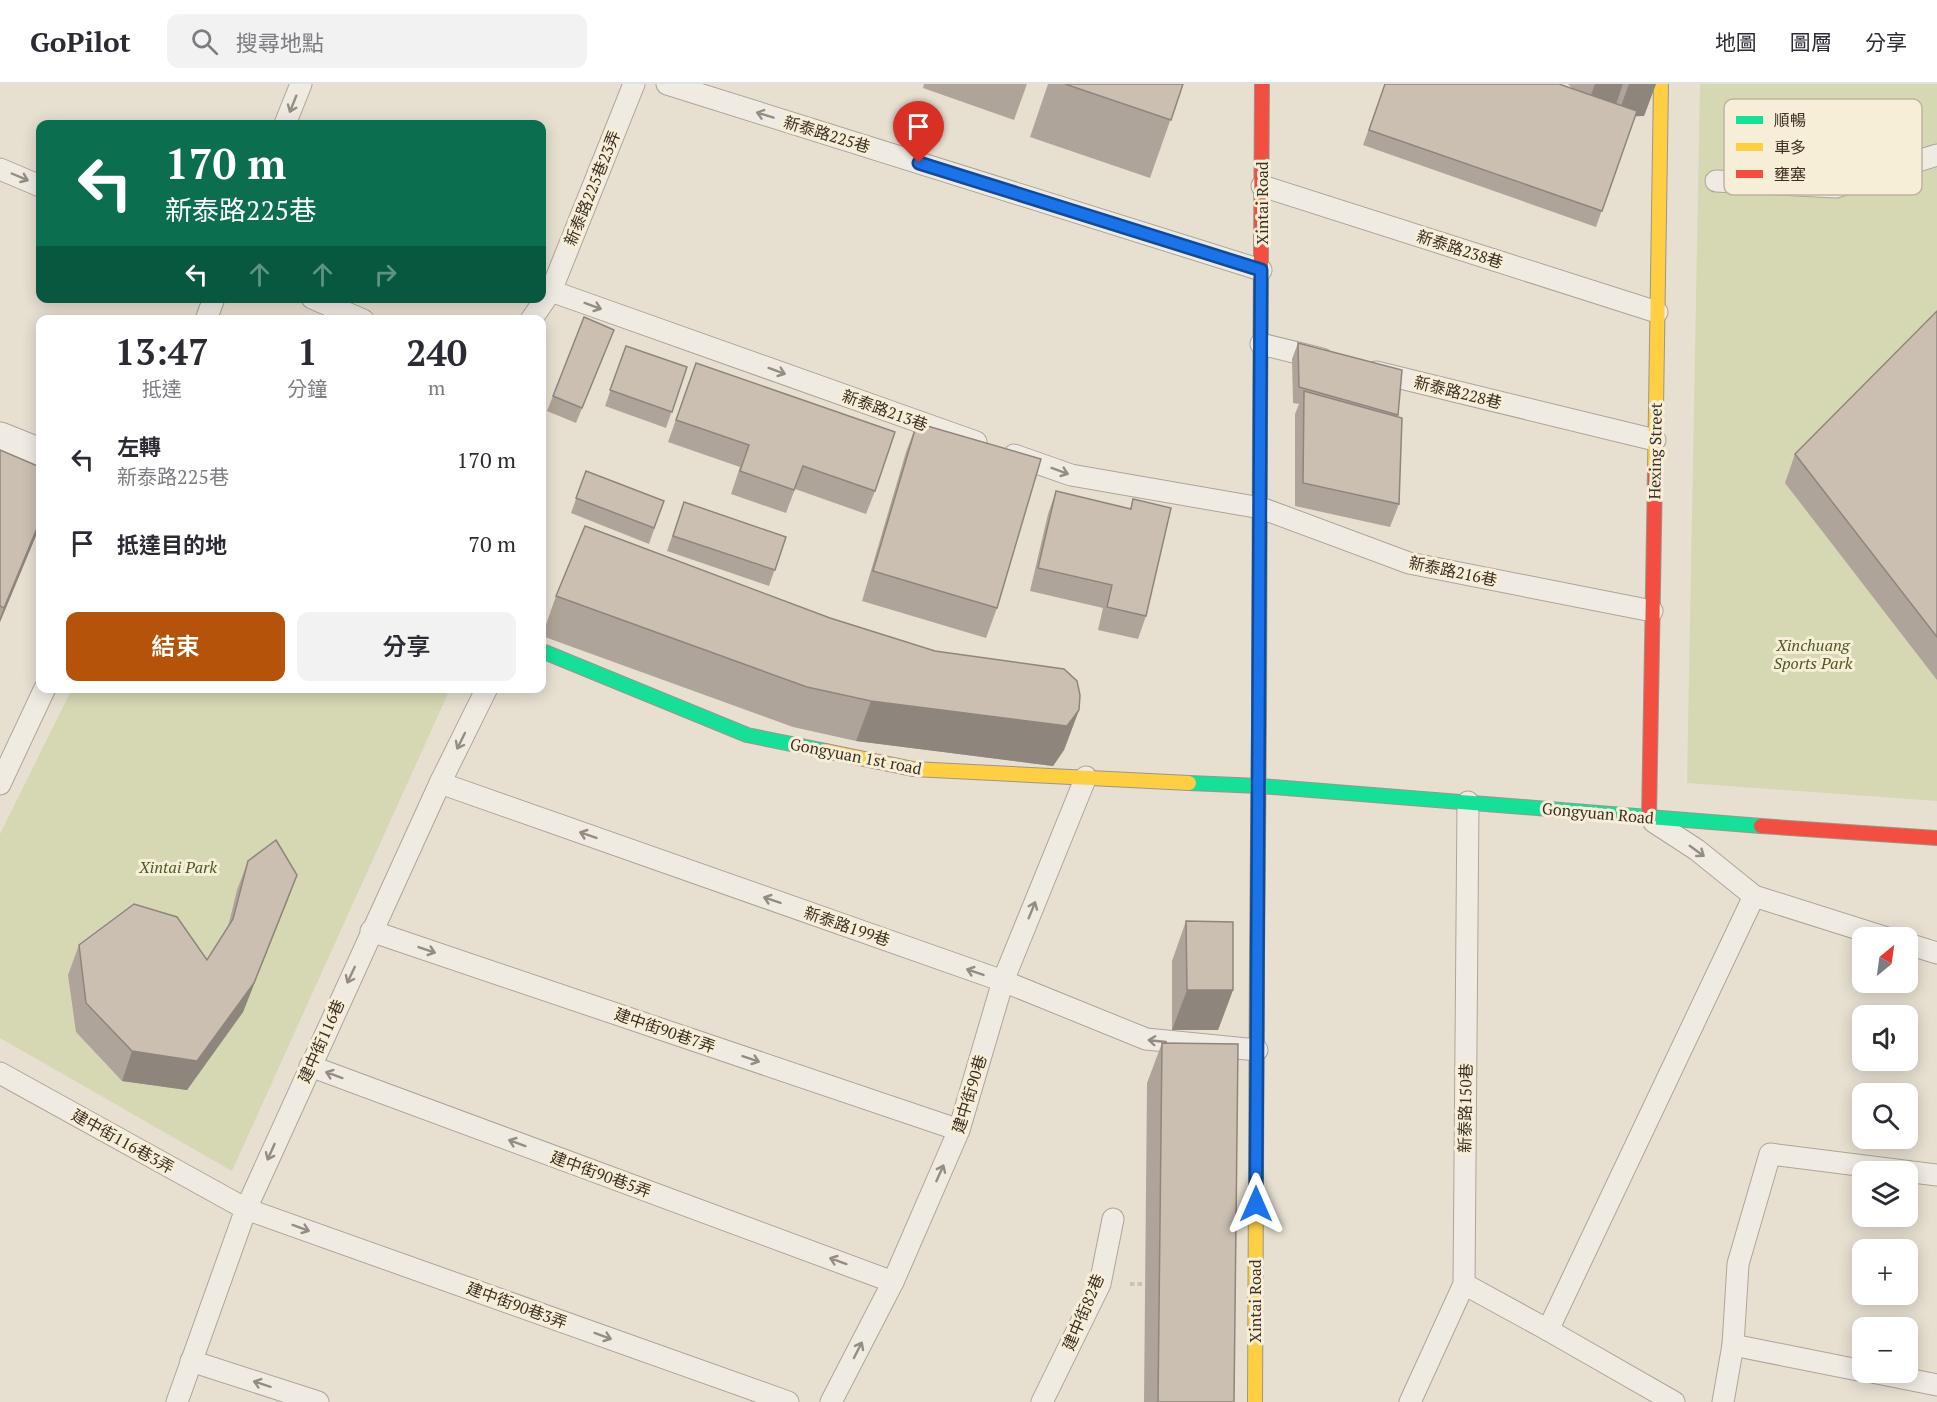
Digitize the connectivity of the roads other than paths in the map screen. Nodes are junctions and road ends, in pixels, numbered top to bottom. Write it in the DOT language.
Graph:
graph roads {
  1 [pos="301,84"];
  2 [pos="634,84"];
  3 [pos="667,84"];
  4 [pos="1262,84"];
  5 [pos="1661,84"];
  6 [pos="287,120"];
  7 [pos="1937,155"];
  8 [pos="1922,160"];
  9 [pos="0,169"];
  10 [pos="1716,180"];
  11 [pos="1724,180"];
  12 [pos="36,184"];
  13 [pos="1262,186"];
  14 [pos="1261,270"];
  15 [pos="551,291"];
  16 [pos="546,298"];
  17 [pos="324,303"];
  18 [pos="1657,312"];
  19 [pos="351,315"];
  20 [pos="1261,344"];
  21 [pos="0,439"];
  22 [pos="1655,440"];
  23 [pos="36,453"];
  24 [pos="1261,508"];
  25 [pos="1652,611"];
  26 [pos="546,653"];
  27 [pos="43,693"];
  28 [pos="485,693"];
  29 [pos="1086,777"];
  30 [pos="440,783"];
  31 [pos="0,784"];
  32 [pos="1260,786"];
  33 [pos="1468,802"];
  34 [pos="1649,818"];
  35 [pos="1937,838"];
  36 [pos="1754,896"];
  37 [pos="1852,927"];
  38 [pos="371,931"];
  39 [pos="1918,947"];
  40 [pos="1937,952"];
  41 [pos="1003,981"];
  42 [pos="1257,1050"];
  43 [pos="310,1066"];
  44 [pos="0,1073"];
  45 [pos="959,1130"];
  46 [pos="1937,1174"];
  47 [pos="246,1209"];
  48 [pos="1113,1219"];
  49 [pos="893,1282"];
  50 [pos="1464,1284"];
  51 [pos="1548,1330"];
  52 [pos="1733,1345"];
  53 [pos="191,1361"];
  54 [pos="1852,1369"];
  55 [pos="1918,1381"];
  56 [pos="1937,1385"];
  57 [pos="177,1402"];
  58 [pos="318,1402"];
  59 [pos="788,1402"];
  60 [pos="831,1402"];
  61 [pos="1042,1402"];
  62 [pos="1255,1402"];
  63 [pos="1410,1402"];
  64 [pos="1674,1402"];
  65 [pos="1723,1402"];
  1 -- 6 [label="lane, one-way"];
  2 -- 15 [label="lane, 新泰路225巷23弄"];
  14 -- 3 [label="lane, 新泰路225巷, one-way"];
  4 -- 13 [label="street, Xintai Road"];
  5 -- 18 [label="street, Hexing Street"];
  7 -- 8 [label="lane"];
  9 -- 12 [label="lane, one-way"];
  10 -- 11 [label="lane"];
  13 -- 14 [label="street, Xintai Road"];
  13 -- 18 [label="lane, 新泰路238巷"];
  14 -- 20 [label="street, Xintai Road"];
  15 -- 16 [label="lane"];
  15 -- 24 [label="lane, 新泰路213巷, one-way"];
  17 -- 19 [label="lane"];
  18 -- 22 [label="street, Hexing Street"];
  20 -- 22 [label="lane, 新泰路228巷"];
  20 -- 24 [label="street, Xintai Road"];
  21 -- 23 [label="street"];
  22 -- 25 [label="street, Hexing Street"];
  24 -- 25 [label="lane, 新泰路216巷"];
  24 -- 32 [label="street, Xintai Road"];
  25 -- 34 [label="street, Hexing Street"];
  26 -- 29 [label="street, Gongyuan 1st road"];
  27 -- 31 [label="lane"];
  28 -- 30 [label="lane, 建中街116巷, one-way"];
  29 -- 32 [label="street, Gongyuan 1st road"];
  41 -- 29 [label="lane, 建中街90巷, one-way"];
  30 -- 38 [label="lane, 建中街116巷"];
  41 -- 30 [label="lane, 新泰路199巷, one-way"];
  32 -- 33 [label="street, Gongyuan Road"];
  32 -- 42 [label="street, Xintai Road"];
  33 -- 34 [label="street, Gongyuan Road"];
  33 -- 50 [label="lane, 新泰路150巷"];
  34 -- 35 [label="street, Gongyuan Road"];
  34 -- 36 [label="lane, one-way"];
  36 -- 37 [label="lane"];
  36 -- 51 [label="lane"];
  38 -- 43 [label="lane, 建中街116巷, one-way"];
  38 -- 45 [label="lane, 建中街90巷7弄, one-way"];
  39 -- 40 [label="lane"];
  42 -- 41 [label="lane, 新泰路199巷, one-way"];
  41 -- 45 [label="lane, 建中街90巷"];
  42 -- 62 [label="street, Xintai Road"];
  43 -- 47 [label="lane, 建中街116巷, one-way"];
  49 -- 43 [label="lane, 建中街90巷5弄, one-way"];
  44 -- 47 [label="lane, 建中街116巷3弄"];
  49 -- 45 [label="lane, 建中街90巷, one-way"];
  46 -- 52 [label="lane"];
  47 -- 53 [label="lane, 建中街116巷"];
  47 -- 59 [label="lane, 建中街90巷3弄, one-way"];
  48 -- 61 [label="lane, 建中街82巷"];
  60 -- 49 [label="lane, 建中街90巷, one-way"];
  50 -- 51 [label="lane"];
  50 -- 63 [label="lane, 新泰路150巷"];
  51 -- 64 [label="lane"];
  52 -- 54 [label="lane"];
  52 -- 65 [label="lane"];
  53 -- 57 [label="lane, 建中街116巷"];
  58 -- 53 [label="lane, one-way"];
  55 -- 56 [label="lane"];
}
